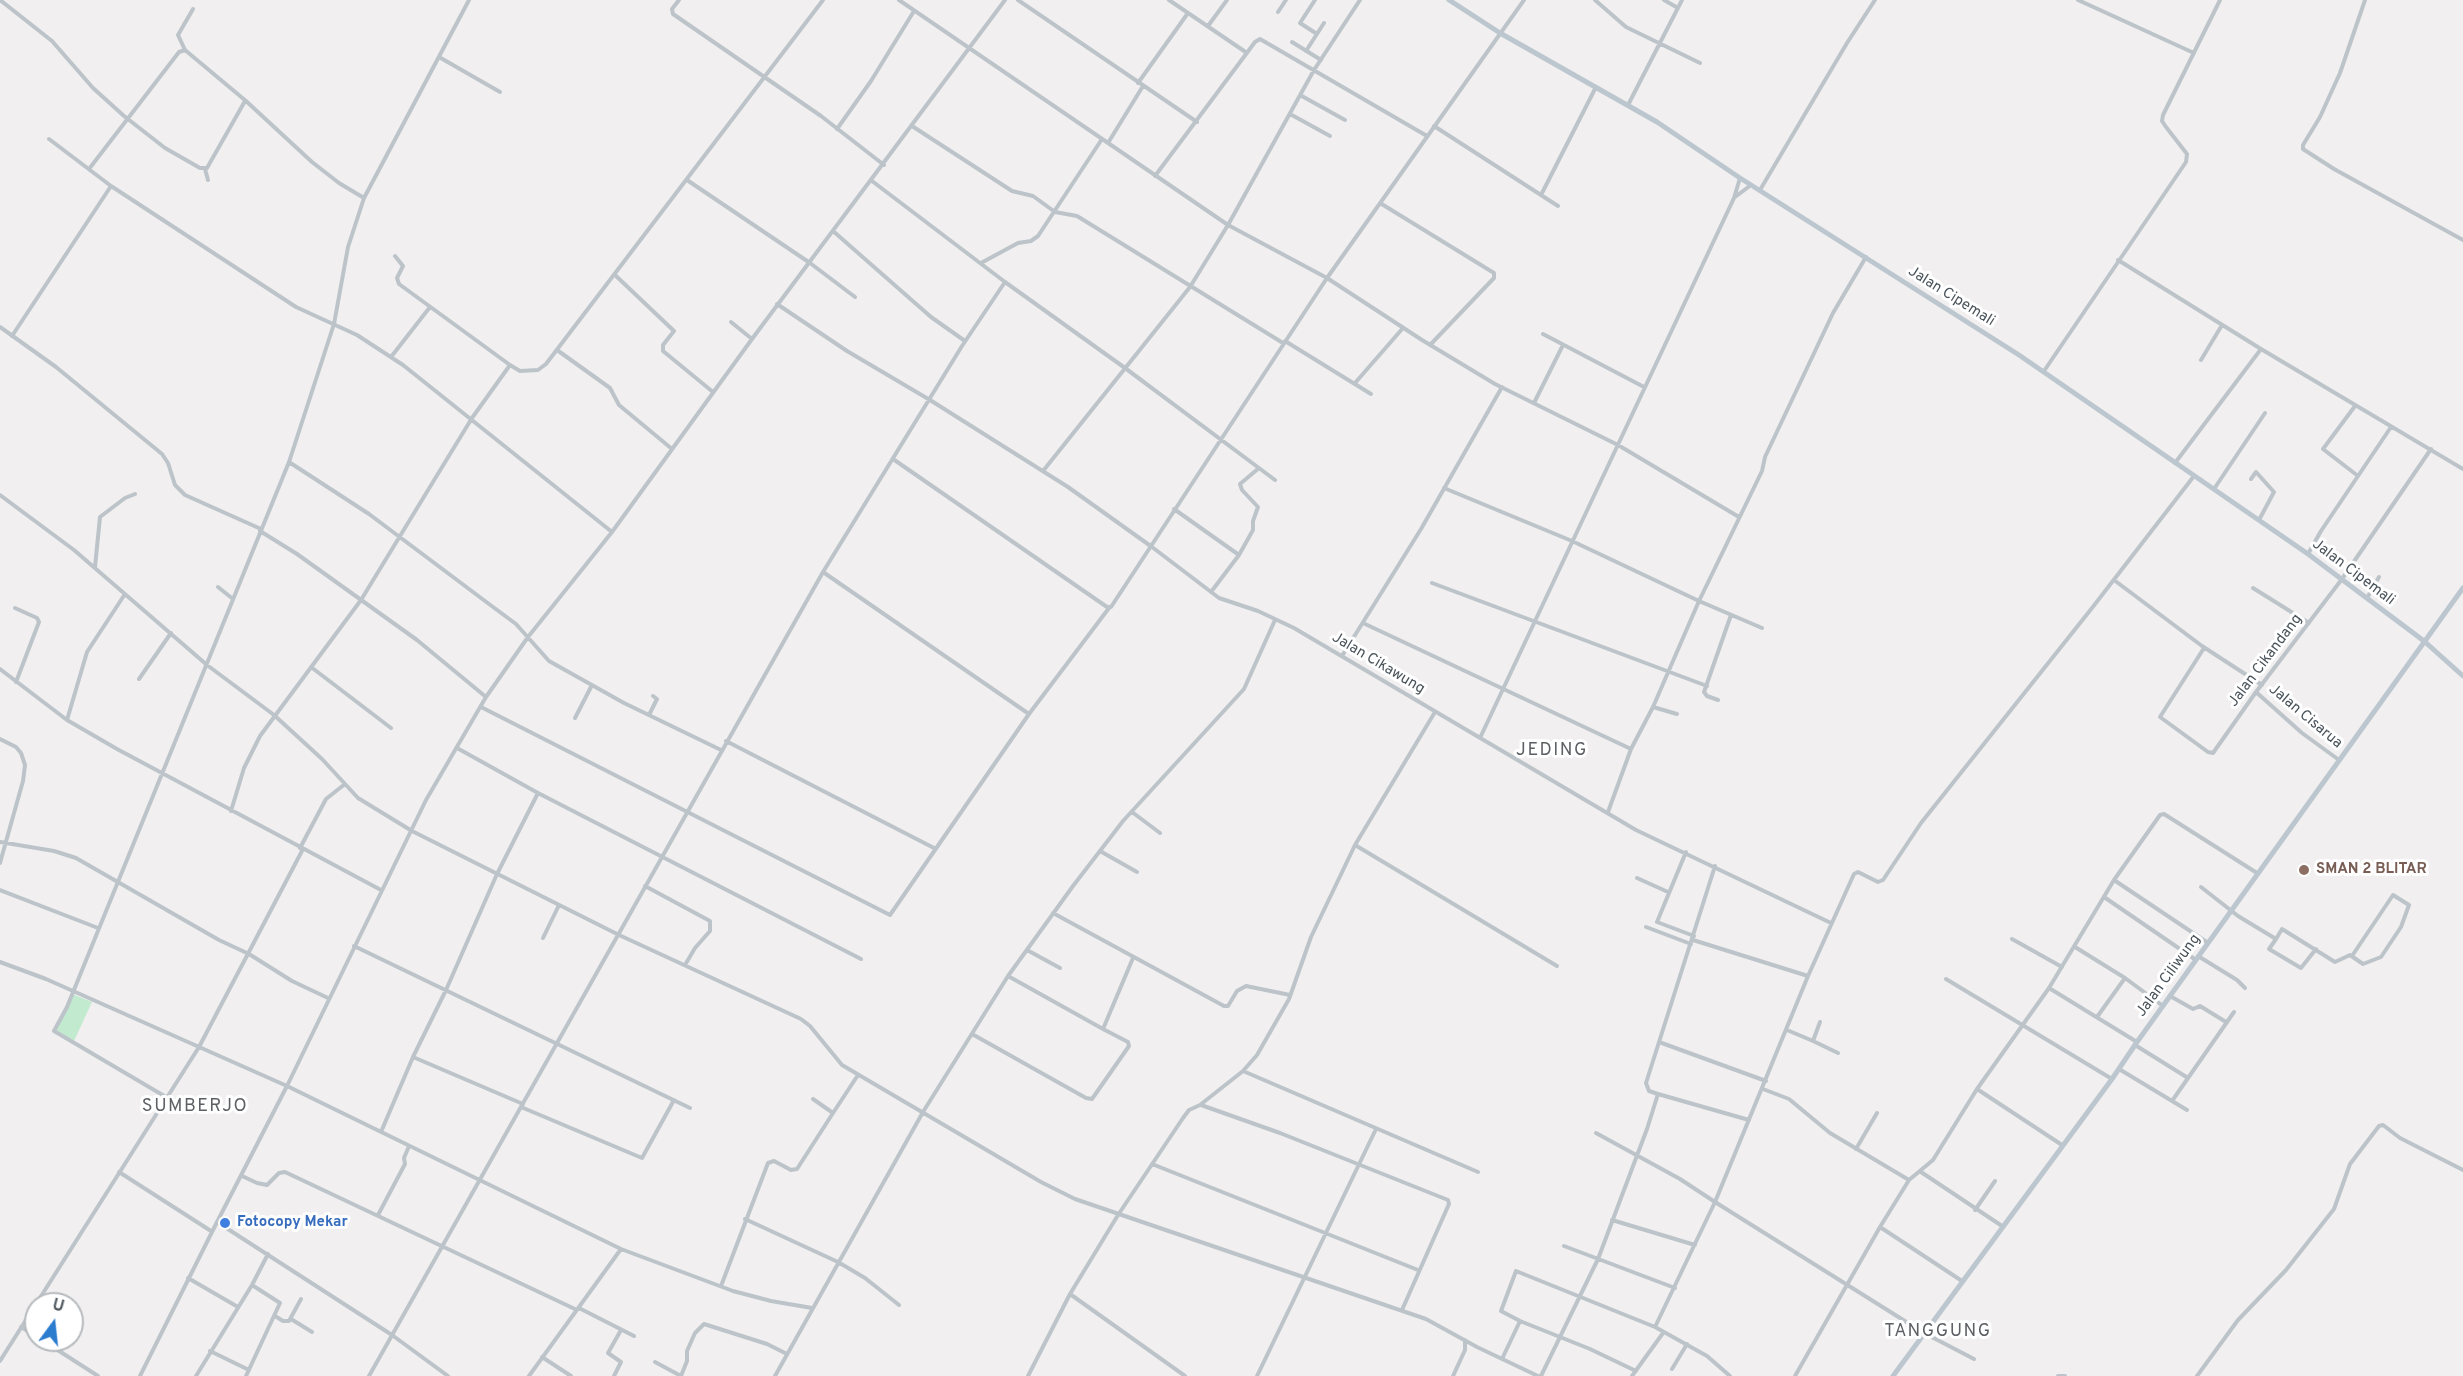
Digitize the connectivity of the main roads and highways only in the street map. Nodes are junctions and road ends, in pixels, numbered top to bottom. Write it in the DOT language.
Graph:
graph roads {
  1 [pos="1449,0"];
  2 [pos="2463,588"];
  3 [pos="2424,641"];
  4 [pos="2463,676"];
  5 [pos="1893,1376"];
  1 -- 3 [label="main road, Jalan Cipemali"];
  2 -- 3 [label="main road, Jalan Ciliwung"];
  3 -- 4 [label="main road, Jalan Cipemali"];
  3 -- 5 [label="main road, Jalan Ciliwung"];
}
